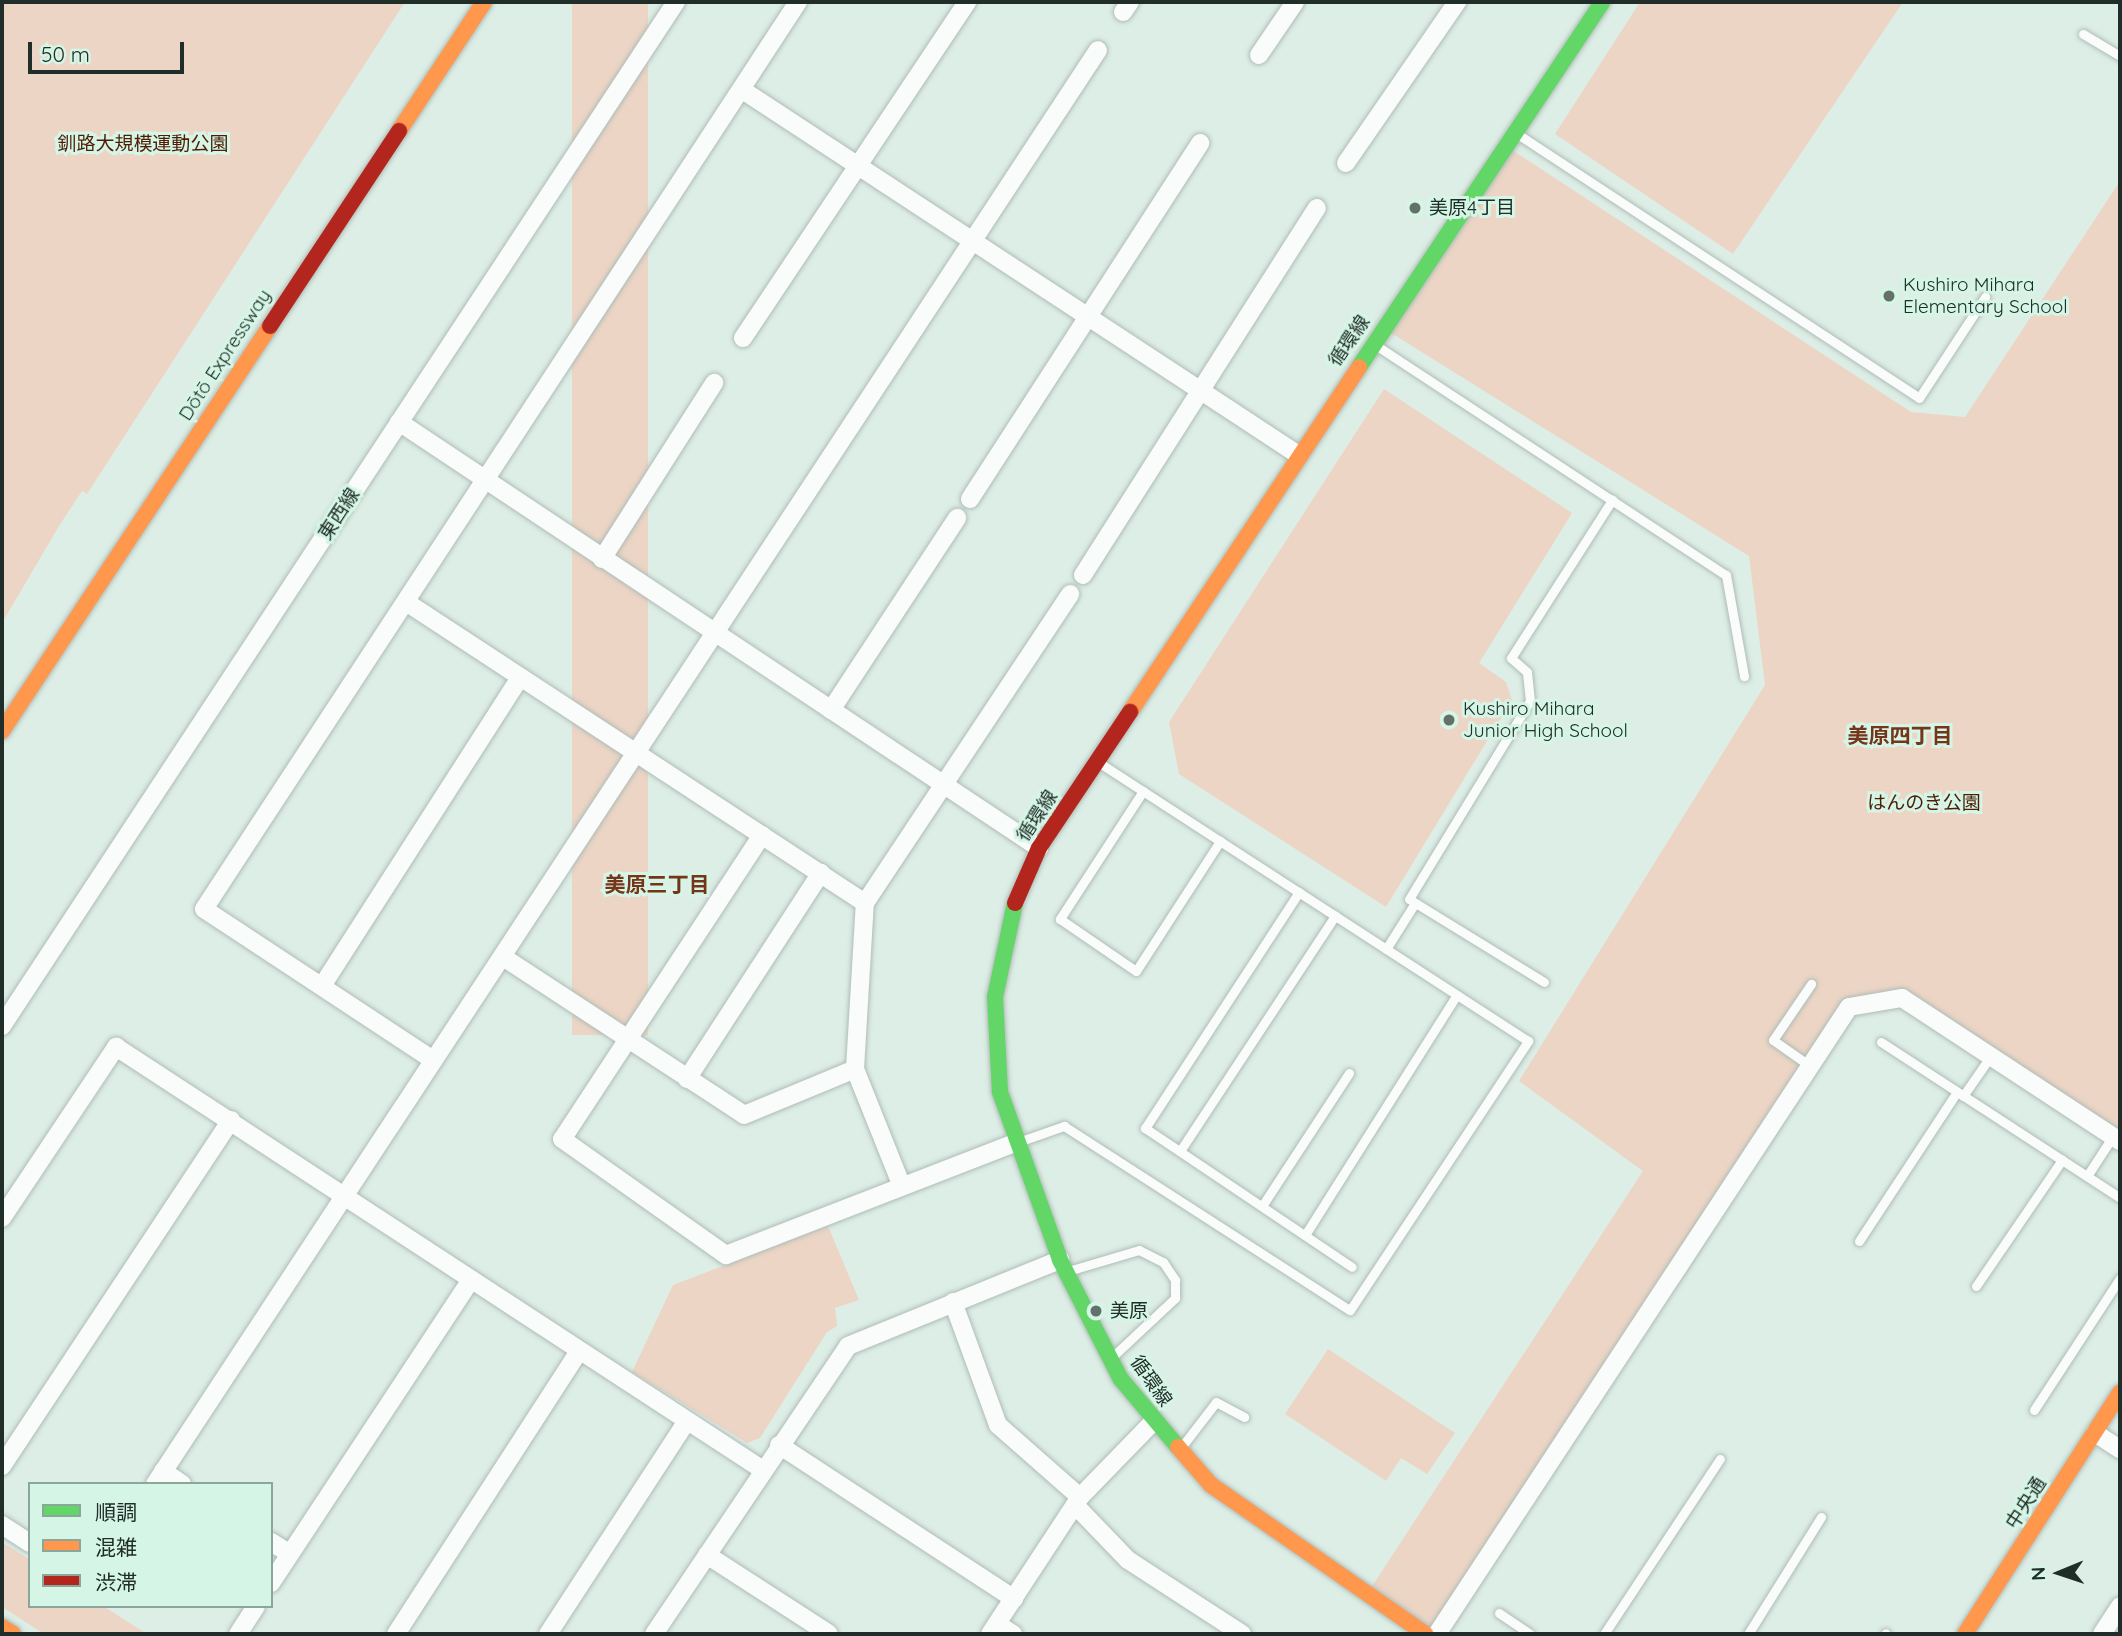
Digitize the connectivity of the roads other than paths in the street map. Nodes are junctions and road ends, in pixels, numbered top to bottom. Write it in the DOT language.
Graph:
graph roads {
  1 [pos="466,2"];
  2 [pos="484,2"];
  3 [pos="676,2"];
  4 [pos="798,2"];
  5 [pos="967,2"];
  6 [pos="1295,2"];
  7 [pos="1457,2"];
  8 [pos="1602,2"];
  9 [pos="2083,34"];
  10 [pos="1098,50"];
  11 [pos="1259,55"];
  12 [pos="2120,56"];
  13 [pos="744,91"];
  14 [pos="1515,132"];
  15 [pos="1200,143"];
  16 [pos="1346,163"];
  17 [pos="858,165"];
  18 [pos="1317,208"];
  19 [pos="974,242"];
  20 [pos="1985,297"];
  21 [pos="1088,320"];
  22 [pos="743,338"];
  23 [pos="1373,343"];
  24 [pos="715,383"];
  25 [pos="1203,392"];
  26 [pos="399,422"];
  27 [pos="1297,454"];
  28 [pos="486,484"];
  29 [pos="970,499"];
  30 [pos="1612,500"];
  31 [pos="957,518"];
  32 [pos="602,559"];
  33 [pos="1083,575"];
  34 [pos="1070,594"];
  35 [pos="406,602"];
  36 [pos="716,633"];
  37 [pos="1744,676"];
  38 [pos="520,678"];
  39 [pos="2,707"];
  40 [pos="831,710"];
  41 [pos="2,731"];
  42 [pos="637,754"];
  43 [pos="1097,761"];
  44 [pos="945,783"];
  45 [pos="1143,791"];
  46 [pos="762,835"];
  47 [pos="1220,841"];
  48 [pos="1040,848"];
  49 [pos="821,873"];
  50 [pos="1299,892"];
  51 [pos="865,903"];
  52 [pos="1415,903"];
  53 [pos="1335,916"];
  54 [pos="1386,948"];
  55 [pos="503,957"];
  56 [pos="1544,982"];
  57 [pos="1811,984"];
  58 [pos="322,986"];
  59 [pos="1457,995"];
  60 [pos="2,1026"];
  61 [pos="628,1039"];
  62 [pos="1881,1042"];
  63 [pos="1990,1057"];
  64 [pos="433,1060"];
  65 [pos="1810,1066"];
  66 [pos="855,1069"];
  67 [pos="1349,1073"];
  68 [pos="687,1079"];
  69 [pos="1960,1094"];
  70 [pos="231,1120"];
  71 [pos="2116,1138"];
  72 [pos="1017,1142"];
  73 [pos="1180,1152"];
  74 [pos="2062,1160"];
  75 [pos="2087,1176"];
  76 [pos="901,1184"];
  77 [pos="346,1197"];
  78 [pos="2120,1198"];
  79 [pos="1262,1206"];
  80 [pos="2,1218"];
  81 [pos="1305,1235"];
  82 [pos="1859,1241"];
  83 [pos="1063,1266"];
  84 [pos="1352,1267"];
  85 [pos="2120,1278"];
  86 [pos="471,1280"];
  87 [pos="1976,1286"];
  88 [pos="953,1302"];
  89 [pos="579,1351"];
  90 [pos="1110,1359"];
  91 [pos="2120,1393"];
  92 [pos="2034,1410"];
  93 [pos="1244,1416"];
  94 [pos="685,1422"];
  95 [pos="1153,1422"];
  96 [pos="2095,1433"];
  97 [pos="779,1445"];
  98 [pos="2120,1449"];
  99 [pos="1179,1450"];
  100 [pos="1720,1459"];
  101 [pos="2,1466"];
  102 [pos="763,1470"];
  103 [pos="159,1478"];
  104 [pos="1077,1501"];
  105 [pos="1821,1517"];
  106 [pos="2,1525"];
  107 [pos="28,1542"];
  108 [pos="273,1543"];
  109 [pos="290,1554"];
  110 [pos="707,1555"];
  111 [pos="273,1580"];
  112 [pos="1014,1599"];
  113 [pos="2120,1606"];
  114 [pos="256,1608"];
  115 [pos="1499,1613"];
  116 [pos="2,1627"];
  117 [pos="994,1629"];
  118 [pos="13,1634"];
  119 [pos="239,1634"];
  120 [pos="396,1634"];
  121 [pos="548,1634"];
  122 [pos="654,1634"];
  123 [pos="829,1634"];
  124 [pos="1013,1634"];
  125 [pos="1242,1634"];
  126 [pos="1425,1634"];
  127 [pos="1437,1634"];
  128 [pos="1530,1634"];
  129 [pos="1604,1634"];
  130 [pos="1748,1634"];
  131 [pos="1965,1634"];
  132 [pos="2102,1634"];
  1 -- 39 [label="main road, Dōtō Expressway"];
  2 -- 41 [label="main road, Dōtō Expressway"];
  3 -- 26 [label="street, 東西線"];
  4 -- 13 [label="street"];
  5 -- 17 [label="street"];
  6 -- 11 [label="street"];
  7 -- 16 [label="street"];
  8 -- 14 [label="main road, 循環線"];
  9 -- 12 [label="lane"];
  10 -- 19 [label="street"];
  13 -- 17 [label="street"];
  13 -- 28 [label="street"];
  14 -- 20 [label="lane"];
  14 -- 23 [label="main road, 循環線"];
  15 -- 21 [label="street"];
  17 -- 19 [label="street"];
  17 -- 22 [label="street"];
  18 -- 25 [label="street"];
  19 -- 21 [label="street"];
  19 -- 36 [label="street"];
  21 -- 25 [label="street"];
  21 -- 29 [label="street"];
  23 -- 27 [label="main road, 循環線"];
  23 -- 30 [label="lane"];
  24 -- 32 [label="street"];
  25 -- 27 [label="street"];
  25 -- 33 [label="street"];
  26 -- 28 [label="street"];
  26 -- 60 [label="street, 東西線"];
  27 -- 43 [label="main road, 循環線"];
  28 -- 32 [label="street"];
  28 -- 35 [label="street"];
  30 -- 37 [label="lane"];
  30 -- 52 [label="lane"];
  31 -- 40 [label="street"];
  32 -- 36 [label="street"];
  34 -- 44 [label="street"];
  35 -- 38 [label="street"];
  35 -- 58 [label="street"];
  36 -- 40 [label="street"];
  36 -- 42 [label="street"];
  38 -- 42 [label="street"];
  38 -- 58 [label="street"];
  40 -- 44 [label="street"];
  42 -- 46 [label="street"];
  42 -- 55 [label="street"];
  43 -- 45 [label="lane"];
  43 -- 48 [label="main road, 循環線"];
  44 -- 48 [label="street"];
  44 -- 51 [label="street"];
  45 -- 47 [label="lane"];
  45 -- 47 [label="lane"];
  46 -- 49 [label="street"];
  46 -- 61 [label="street"];
  47 -- 50 [label="lane"];
  48 -- 72 [label="main road, 循環線"];
  49 -- 51 [label="street"];
  49 -- 68 [label="street"];
  50 -- 53 [label="lane"];
  50 -- 73 [label="lane"];
  51 -- 66 [label="street"];
  52 -- 54 [label="lane"];
  52 -- 56 [label="lane"];
  53 -- 54 [label="lane"];
  53 -- 73 [label="lane"];
  54 -- 59 [label="lane"];
  55 -- 61 [label="street"];
  55 -- 64 [label="street"];
  57 -- 65 [label="lane"];
  58 -- 64 [label="street"];
  59 -- 72 [label="lane"];
  59 -- 81 [label="lane"];
  61 -- 68 [label="street"];
  61 -- 76 [label="street"];
  62 -- 69 [label="lane"];
  63 -- 65 [label="street"];
  63 -- 69 [label="lane"];
  63 -- 71 [label="street"];
  64 -- 77 [label="street"];
  65 -- 127 [label="street"];
  66 -- 68 [label="street"];
  66 -- 76 [label="street"];
  67 -- 79 [label="lane"];
  69 -- 74 [label="lane"];
  69 -- 82 [label="lane"];
  70 -- 77 [label="street"];
  70 -- 80 [label="street"];
  70 -- 101 [label="street"];
  71 -- 75 [label="lane"];
  72 -- 76 [label="street"];
  72 -- 83 [label="main road, 循環線"];
  73 -- 79 [label="lane"];
  74 -- 75 [label="lane"];
  74 -- 87 [label="lane"];
  75 -- 78 [label="lane"];
  77 -- 86 [label="street"];
  77 -- 103 [label="street"];
  79 -- 81 [label="lane"];
  81 -- 84 [label="lane"];
  83 -- 88 [label="street"];
  83 -- 90 [label="main road, 循環線"];
  83 -- 90 [label="lane"];
  85 -- 92 [label="lane"];
  86 -- 89 [label="street"];
  86 -- 109 [label="street"];
  88 -- 97 [label="street"];
  88 -- 104 [label="street"];
  89 -- 94 [label="street"];
  89 -- 120 [label="street"];
  90 -- 95 [label="main road, 循環線"];
  91 -- 96 [label="main road, 中央通"];
  93 -- 99 [label="lane"];
  94 -- 102 [label="street"];
  94 -- 121 [label="street"];
  95 -- 99 [label="main road, 循環線"];
  95 -- 104 [label="street"];
  96 -- 98 [label="street"];
  96 -- 131 [label="main road, 中央通"];
  97 -- 102 [label="street"];
  97 -- 112 [label="street"];
  99 -- 126 [label="main road, 循環線"];
  100 -- 129 [label="lane"];
  102 -- 110 [label="street"];
  104 -- 112 [label="street"];
  104 -- 125 [label="street"];
  105 -- 130 [label="lane"];
  106 -- 107 [label="street"];
  108 -- 109 [label="street"];
  109 -- 111 [label="street"];
  110 -- 122 [label="street"];
  110 -- 123 [label="street"];
  112 -- 117 [label="street"];
  113 -- 132 [label="street"];
  114 -- 119 [label="street"];
  115 -- 128 [label="lane"];
  116 -- 118 [label="main road"];
  117 -- 124 [label="street"];
}
